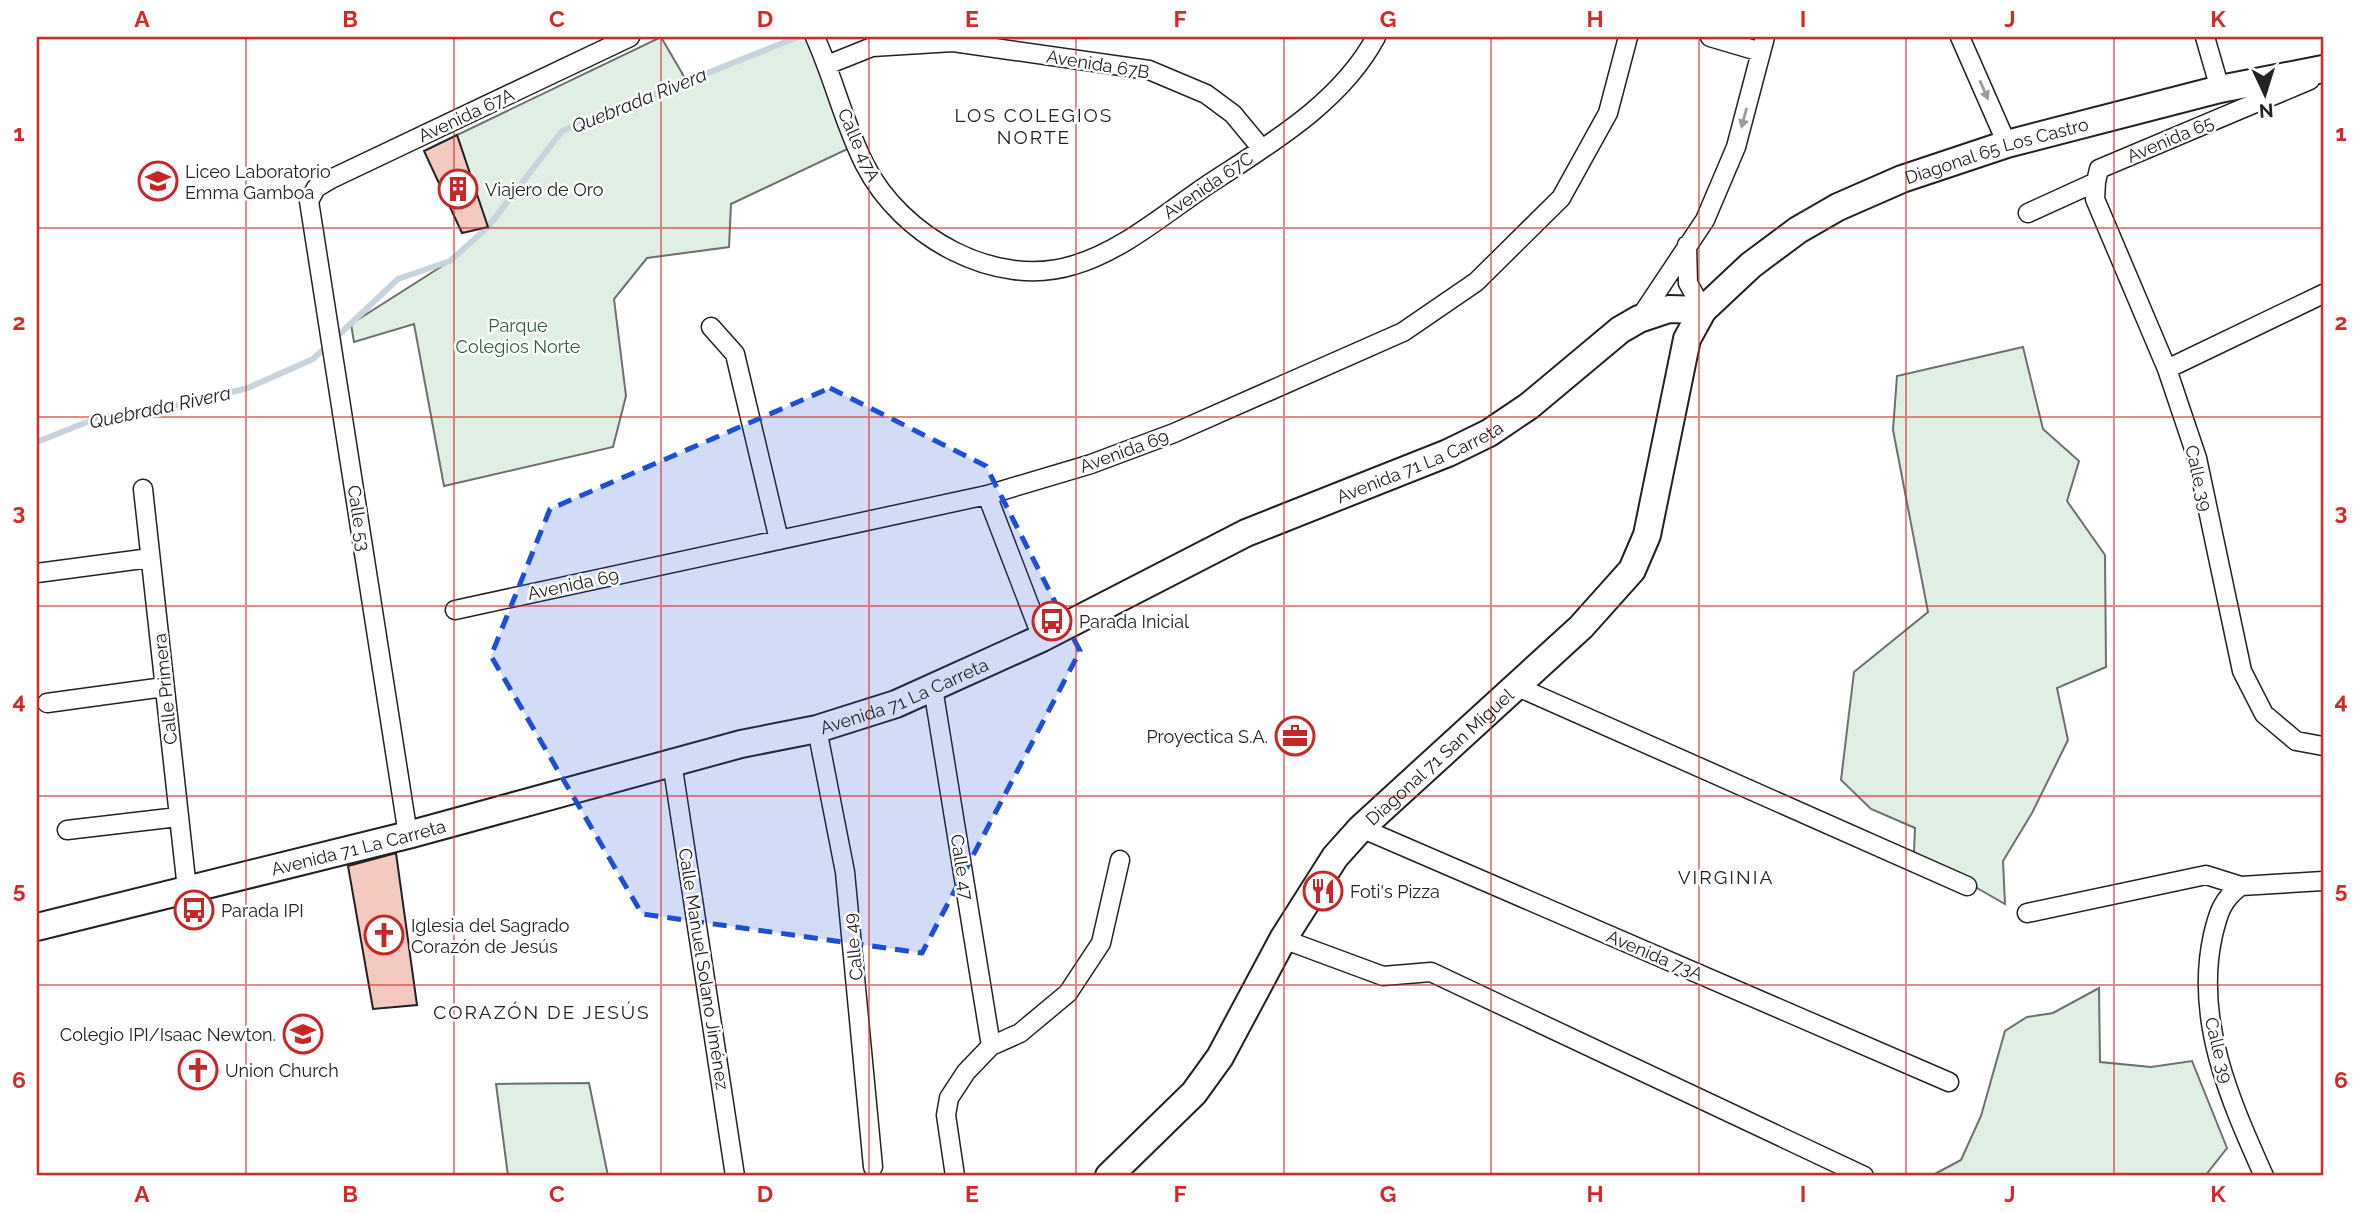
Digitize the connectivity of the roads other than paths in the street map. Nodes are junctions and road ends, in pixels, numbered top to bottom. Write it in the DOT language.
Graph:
graph roads {
  1 [pos="629,37"];
  2 [pos="1376,37"];
  3 [pos="1628,37"];
  4 [pos="1710,37"];
  5 [pos="1960,37"];
  6 [pos="2205,37"];
  7 [pos="817,41"];
  8 [pos="1763,44"];
  9 [pos="827,65"];
  10 [pos="2323,69"];
  11 [pos="2323,75"];
  12 [pos="2220,89"];
  13 [pos="2007,144"];
  14 [pos="1262,149"];
  15 [pos="2096,182"];
  16 [pos="309,201"];
  17 [pos="2028,213"];
  18 [pos="1687,245"];
  19 [pos="1005,268"];
  20 [pos="2323,294"];
  21 [pos="1703,310"];
  22 [pos="1639,318"];
  23 [pos="711,327"];
  24 [pos="2167,369"];
  25 [pos="143,489"];
  26 [pos="987,495"];
  27 [pos="779,540"];
  28 [pos="150,558"];
  29 [pos="37,573"];
  30 [pos="455,610"];
  31 [pos="1042,638"];
  32 [pos="164,687"];
  33 [pos="1518,687"];
  34 [pos="933,688"];
  35 [pos="47,703"];
  36 [pos="817,729"];
  37 [pos="2323,746"];
  38 [pos="672,762"];
  39 [pos="178,817"];
  40 [pos="1361,828"];
  41 [pos="67,830"];
  42 [pos="408,835"];
  43 [pos="1121,860"];
  44 [pos="2323,881"];
  45 [pos="1967,886"];
  46 [pos="2241,886"];
  47 [pos="187,889"];
  48 [pos="2027,914"];
  49 [pos="37,927"];
  50 [pos="1283,939"];
  51 [pos="990,1046"];
  52 [pos="1949,1082"];
  53 [pos="873,1167"];
  54 [pos="735,1176"];
  55 [pos="955,1176"];
  56 [pos="1109,1176"];
  57 [pos="1864,1176"];
  58 [pos="2264,1176"];
  1 -- 16 [label="street, Avenida 67A"];
  2 -- 14 [label="street, Avenida 67C"];
  3 -- 26 [label="street, Avenida 69"];
  4 -- 8 [label="street"];
  5 -- 13 [label="street, one-way"];
  6 -- 12 [label="street"];
  7 -- 9 [label="street, Calle 47A"];
  8 -- 18 [label="street, one-way"];
  9 -- 14 [label="street, Avenida 67B"];
  9 -- 19 [label="street, Calle 47A"];
  10 -- 12 [label="street, Diagonal 65 Los Castro"];
  11 -- 15 [label="street, Avenida 65"];
  12 -- 13 [label="street, Diagonal 65 Los Castro"];
  13 -- 21 [label="street, Diagonal 65 Los Castro"];
  14 -- 19 [label="street, Avenida 67C"];
  15 -- 17 [label="street, Avenida 65"];
  15 -- 24 [label="street, Calle 39"];
  16 -- 42 [label="street, Calle 53"];
  18 -- 21 [label="street"];
  18 -- 22 [label="street"];
  20 -- 24 [label="street"];
  21 -- 22 [label="street, Avenida 71 La Carreta"];
  21 -- 33 [label="street, Diagonal 71 San Miguel"];
  22 -- 31 [label="street, Avenida 71 La Carreta"];
  23 -- 27 [label="street"];
  24 -- 37 [label="street, Calle 39"];
  25 -- 28 [label="street, Calle Primera"];
  26 -- 27 [label="street, Avenida 69"];
  26 -- 31 [label="street"];
  27 -- 30 [label="street, Avenida 69"];
  28 -- 29 [label="street"];
  28 -- 32 [label="street, Calle Primera"];
  31 -- 34 [label="street, Avenida 71 La Carreta"];
  32 -- 35 [label="street"];
  32 -- 39 [label="street, Calle Primera"];
  33 -- 40 [label="street, Diagonal 71 San Miguel"];
  33 -- 45 [label="street"];
  34 -- 36 [label="street, Avenida 71 La Carreta"];
  34 -- 51 [label="street, Calle 47"];
  36 -- 38 [label="street, Avenida 71 La Carreta"];
  36 -- 53 [label="street, Calle 49"];
  38 -- 42 [label="street, Avenida 71 La Carreta"];
  38 -- 54 [label="street, Calle Manuel Solano Jiménez"];
  39 -- 41 [label="street"];
  39 -- 47 [label="street, Calle Primera"];
  40 -- 50 [label="street, Diagonal 71 San Miguel"];
  40 -- 52 [label="street, Avenida 73A"];
  42 -- 47 [label="street, Avenida 71 La Carreta"];
  43 -- 51 [label="street"];
  44 -- 46 [label="street"];
  46 -- 48 [label="street"];
  46 -- 58 [label="street, Calle 39"];
  47 -- 49 [label="street, Avenida 71 La Carreta"];
  50 -- 56 [label="street, Diagonal 71 San Miguel"];
  50 -- 57 [label="street"];
  51 -- 55 [label="street"];
}
